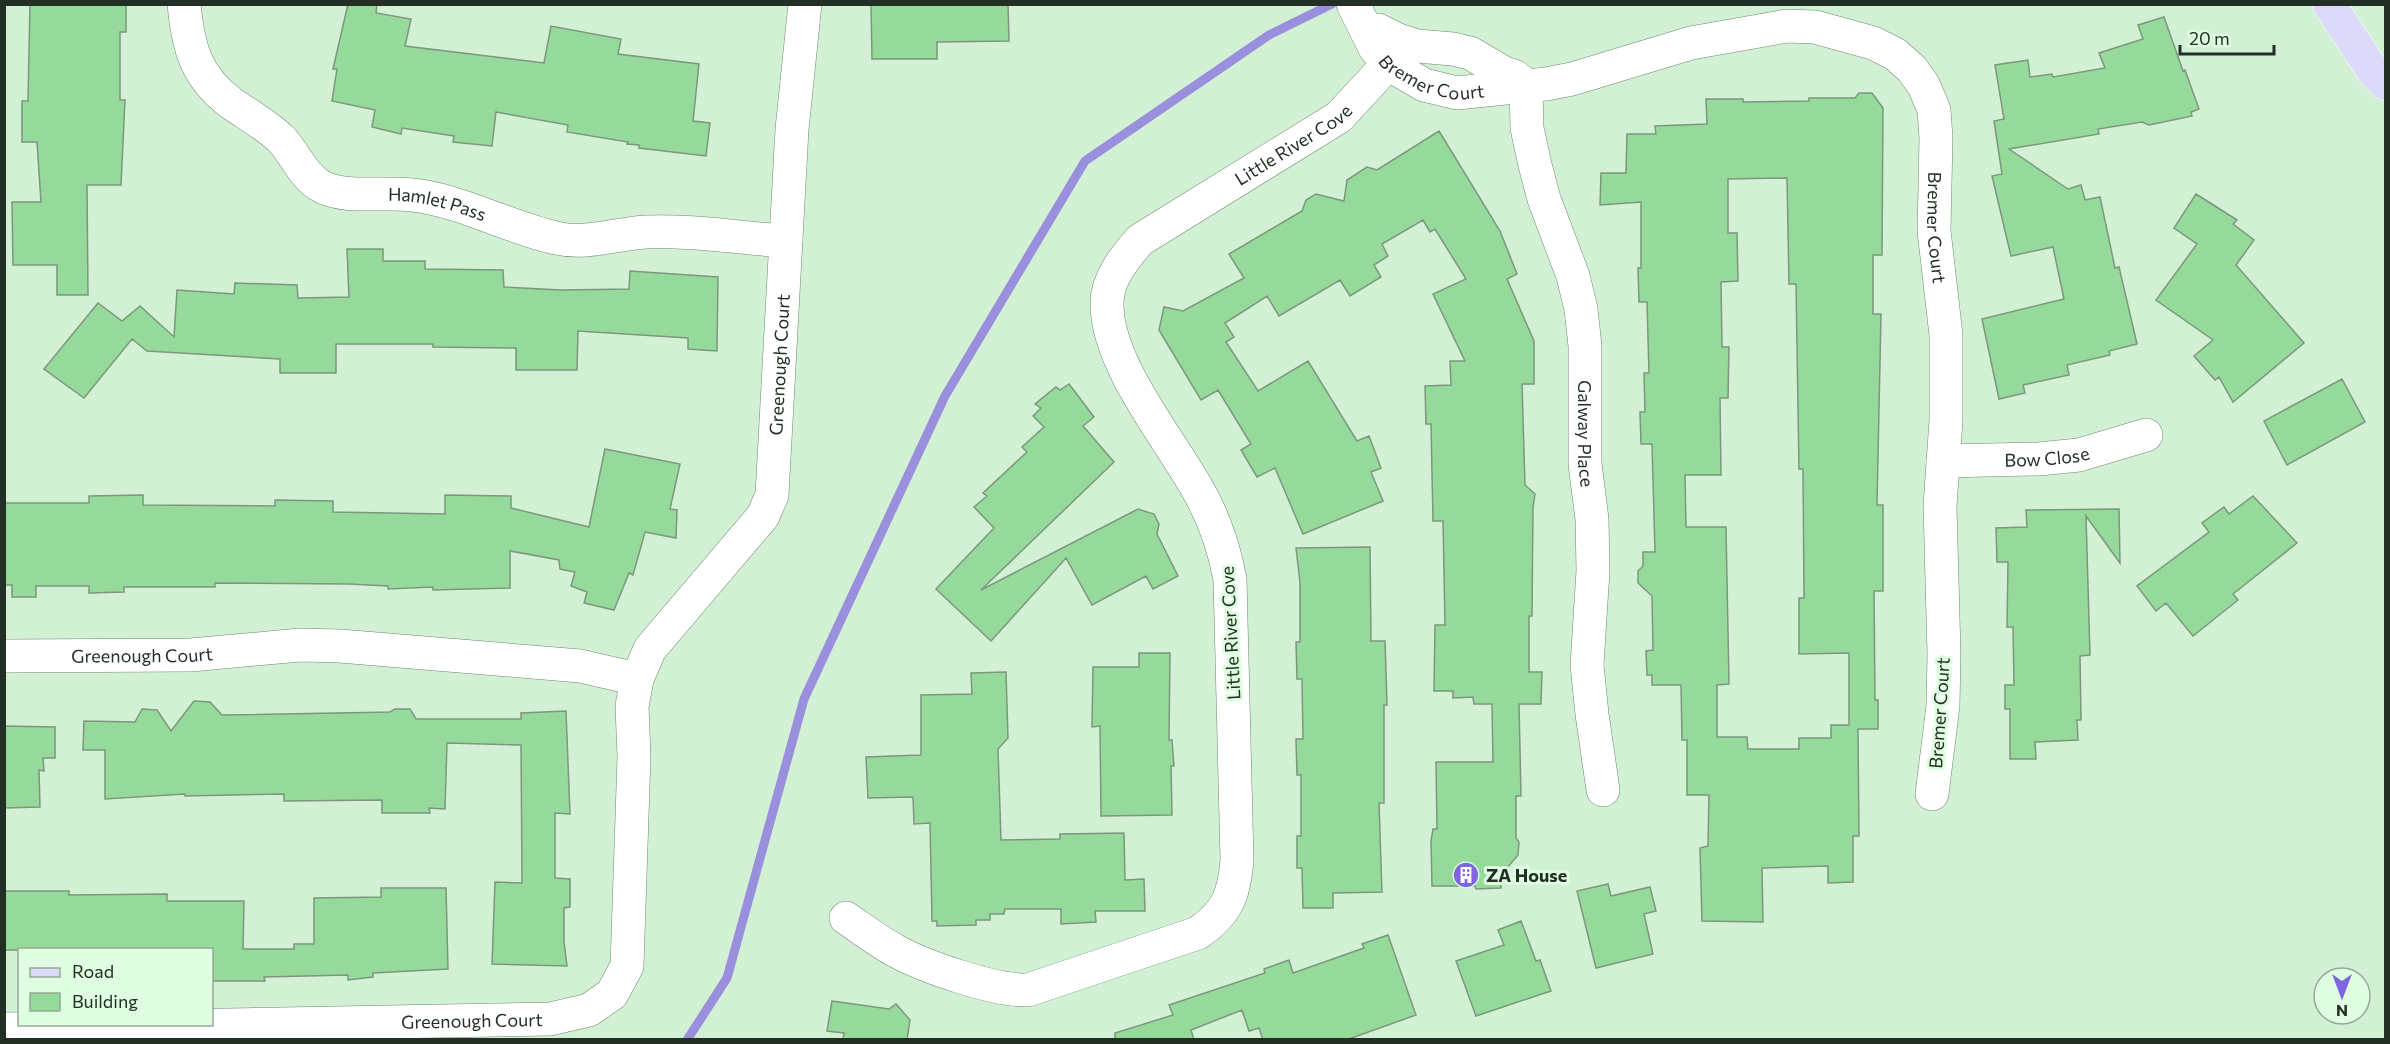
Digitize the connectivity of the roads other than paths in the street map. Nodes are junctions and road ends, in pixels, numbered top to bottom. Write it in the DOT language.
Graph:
graph roads {
  1 [pos="184,4"];
  2 [pos="805,4"];
  3 [pos="2329,4"];
  4 [pos="1356,13"];
  5 [pos="1393,52"];
  6 [pos="1526,84"];
  7 [pos="2385,84"];
  8 [pos="786,241"];
  9 [pos="2146,435"];
  10 [pos="1943,461"];
  11 [pos="4,656"];
  12 [pos="637,679"];
  13 [pos="1604,790"];
  14 [pos="1932,794"];
  15 [pos="846,918"];
  16 [pos="213,1025"];
  17 [pos="168,1026"];
  18 [pos="4,1029"];
  1 -- 8 [label="street, Hamlet Pass"];
  2 -- 8 [label="street, Greenough Court"];
  3 -- 7 [label="main road"];
  4 -- 5 [label="street, Bremer Court"];
  5 -- 6 [label="street, Bremer Court"];
  5 -- 15 [label="street, Little River Cove"];
  6 -- 10 [label="street, Bremer Court"];
  6 -- 13 [label="street, Galway Place"];
  8 -- 12 [label="street, Greenough Court"];
  9 -- 10 [label="street, Bow Close"];
  10 -- 14 [label="street, Bremer Court"];
  11 -- 12 [label="street, Greenough Court"];
  12 -- 16 [label="street, Greenough Court"];
  17 -- 18 [label="street, Greenough Court"];
}
